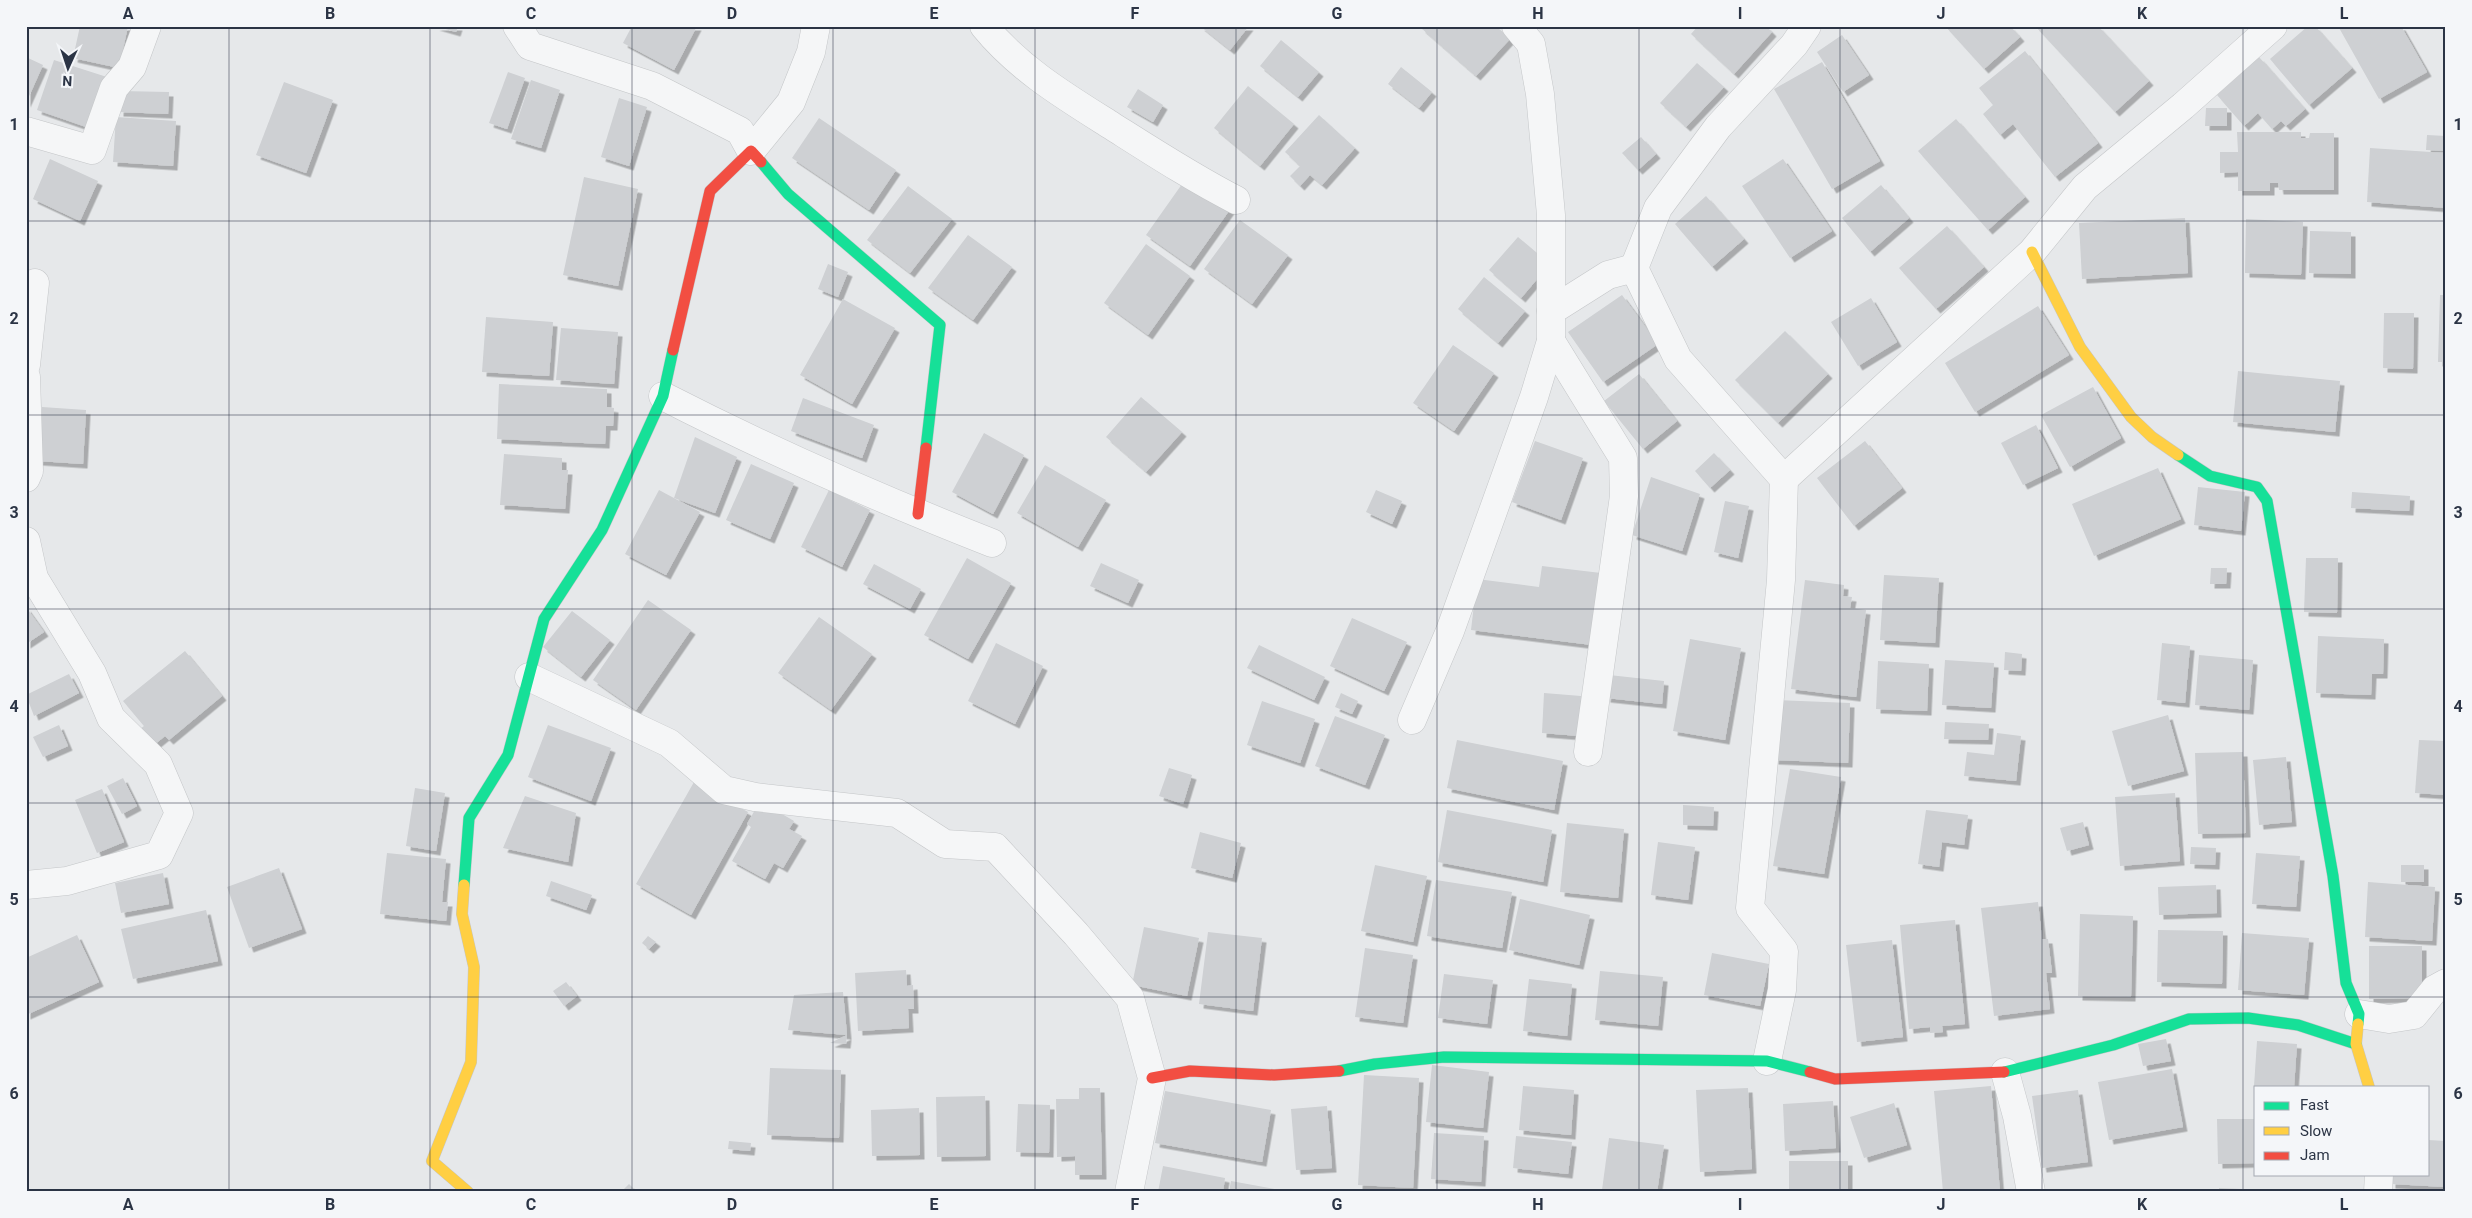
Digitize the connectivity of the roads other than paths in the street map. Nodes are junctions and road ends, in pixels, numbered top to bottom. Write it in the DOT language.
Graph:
graph roads {
  1 [pos="147,26"];
  2 [pos="517,26"];
  3 [pos="816,26"];
  4 [pos="984,26"];
  5 [pos="1516,26"];
  6 [pos="1807,26"];
  7 [pos="2273,26"];
  8 [pos="26,131"];
  9 [pos="751,151"];
  10 [pos="1236,200"];
  11 [pos="2032,252"];
  12 [pos="1634,268"];
  13 [pos="26,287"];
  14 [pos="1551,312"];
  15 [pos="1551,340"];
  16 [pos="26,364"];
  17 [pos="26,377"];
  18 [pos="663,396"];
  19 [pos="26,478"];
  20 [pos="1784,479"];
  21 [pos="918,514"];
  22 [pos="26,541"];
  23 [pos="992,543"];
  24 [pos="528,677"];
  25 [pos="1412,720"];
  26 [pos="1588,752"];
  27 [pos="26,885"];
  28 [pos="2446,983"];
  29 [pos="2360,1014"];
  30 [pos="2356,1044"];
  31 [pos="1767,1061"];
  32 [pos="2005,1072"];
  33 [pos="1152,1078"];
  34 [pos="2369,1086"];
  35 [pos="2379,1176"];
  36 [pos="468,1192"];
  37 [pos="1129,1192"];
  38 [pos="2031,1192"];
  39 [pos="2378,1192"];
  1 -- 8 [label="street"];
  2 -- 9 [label="street"];
  3 -- 9 [label="street"];
  4 -- 10 [label="street"];
  5 -- 14 [label="street"];
  6 -- 12 [label="street"];
  7 -- 11 [label="street"];
  9 -- 18 [label="street"];
  9 -- 21 [label="street"];
  11 -- 20 [label="street"];
  11 -- 29 [label="street"];
  12 -- 14 [label="street"];
  12 -- 20 [label="street"];
  13 -- 16 [label="street"];
  14 -- 15 [label="street"];
  15 -- 25 [label="street"];
  15 -- 26 [label="street"];
  17 -- 19 [label="street"];
  18 -- 21 [label="street"];
  18 -- 24 [label="street"];
  20 -- 31 [label="street"];
  21 -- 23 [label="street"];
  22 -- 27 [label="street"];
  24 -- 33 [label="street"];
  24 -- 36 [label="street"];
  28 -- 29 [label="street"];
  29 -- 30 [label="street"];
  30 -- 32 [label="street"];
  30 -- 34 [label="street"];
  31 -- 32 [label="street"];
  31 -- 33 [label="street"];
  32 -- 38 [label="street"];
  33 -- 37 [label="street"];
  35 -- 39 [label="street"];
}
